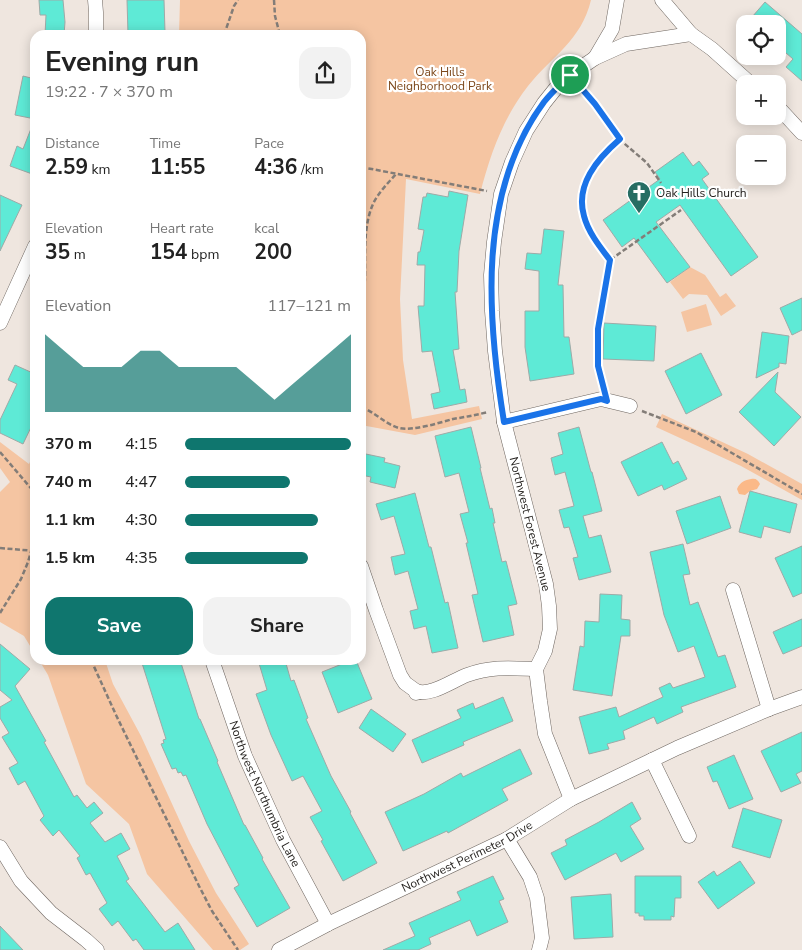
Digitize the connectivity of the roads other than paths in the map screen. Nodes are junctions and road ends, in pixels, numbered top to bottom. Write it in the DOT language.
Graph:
graph roads {
  1 [pos="95,0"];
  2 [pos="617,0"];
  3 [pos="662,0"];
  4 [pos="96,30"];
  5 [pos="691,34"];
  6 [pos="596,58"];
  7 [pos="741,75"];
  8 [pos="786,116"];
  9 [pos="802,133"];
  10 [pos="30,257"];
  11 [pos="0,323"];
  12 [pos="630,406"];
  13 [pos="503,416"];
  14 [pos="366,581"];
  15 [pos="733,590"];
  16 [pos="214,665"];
  17 [pos="536,669"];
  18 [pos="802,697"];
  19 [pos="769,709"];
  20 [pos="652,760"];
  21 [pos="571,799"];
  22 [pos="689,836"];
  23 [pos="507,839"];
  24 [pos="0,848"];
  25 [pos="328,924"];
  26 [pos="97,950"];
  27 [pos="279,950"];
  28 [pos="539,950"];
  1 -- 4 [label="street"];
  2 -- 6 [label="street, Northwest Forest Avenue"];
  3 -- 5 [label="street"];
  5 -- 6 [label="street, Northwest Forest Avenue"];
  5 -- 7 [label="street"];
  6 -- 13 [label="street, Northwest Forest Avenue"];
  8 -- 9 [label="street"];
  10 -- 11 [label="street"];
  12 -- 13 [label="street"];
  13 -- 17 [label="street, Northwest Forest Avenue"];
  14 -- 17 [label="street"];
  15 -- 19 [label="street"];
  16 -- 25 [label="street, Northwest Northumbria Lane"];
  17 -- 21 [label="street"];
  18 -- 19 [label="street, Northwest Perimeter Drive"];
  19 -- 20 [label="street, Northwest Perimeter Drive"];
  20 -- 21 [label="street, Northwest Perimeter Drive"];
  20 -- 22 [label="street"];
  21 -- 23 [label="street, Northwest Perimeter Drive"];
  23 -- 25 [label="street, Northwest Perimeter Drive"];
  23 -- 28 [label="street"];
  24 -- 26 [label="street"];
  25 -- 27 [label="street, Northwest Perimeter Drive"];
}
